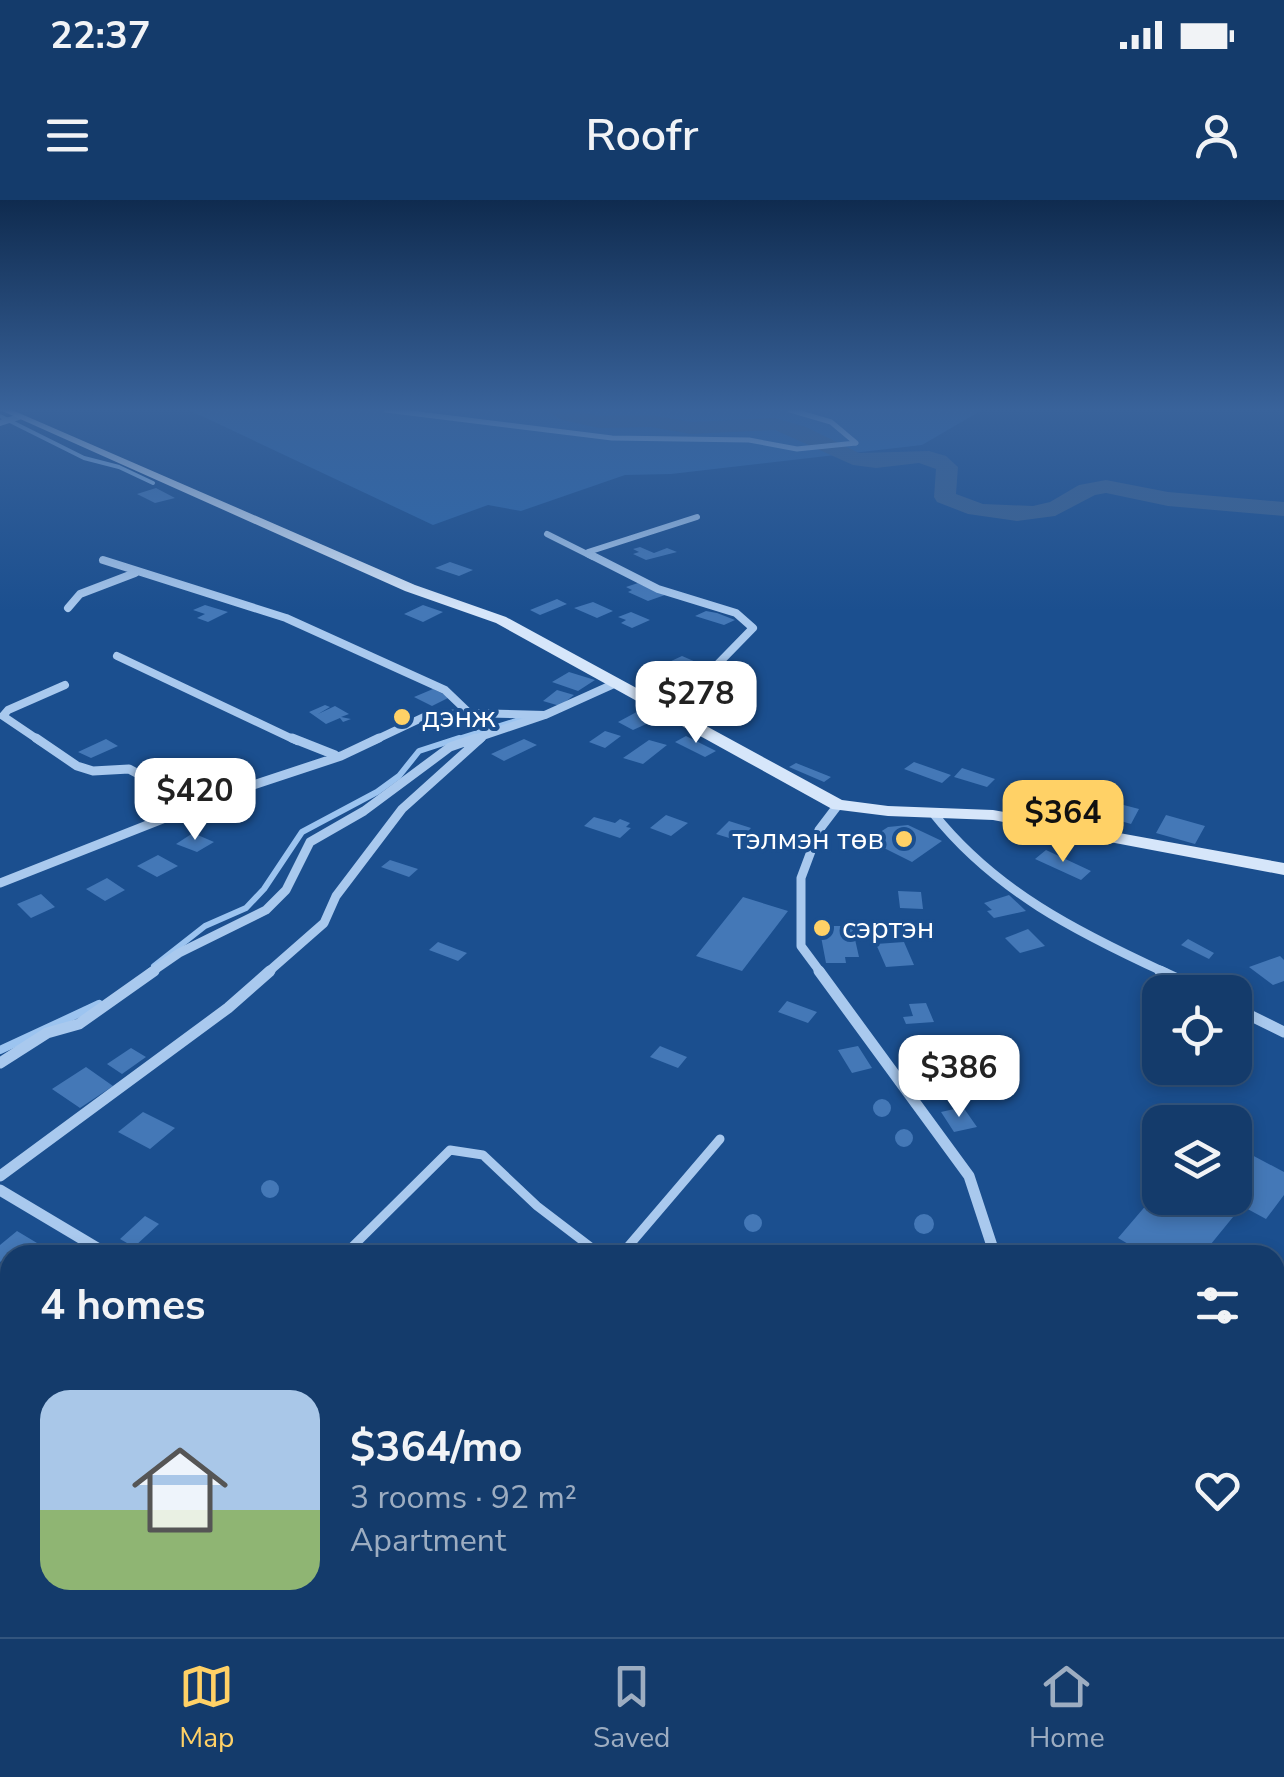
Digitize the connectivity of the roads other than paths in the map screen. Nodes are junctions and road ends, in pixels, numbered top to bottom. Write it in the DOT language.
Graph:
graph roads {
  1 [pos="156,477"];
  2 [pos="697,517"];
  3 [pos="548,534"];
  4 [pos="588,552"];
  5 [pos="103,560"];
  6 [pos="136,572"];
  7 [pos="68,608"];
  8 [pos="117,656"];
  9 [pos="616,682"];
  10 [pos="65,686"];
  11 [pos="652,703"];
  12 [pos="470,713"];
  13 [pos="545,716"];
  14 [pos="486,733"];
  15 [pos="341,756"];
  16 [pos="838,805"];
  17 [pos="198,806"];
  18 [pos="932,814"];
  19 [pos="1284,870"];
  20 [pos="0,883"];
  21 [pos="1171,975"];
  22 [pos="1252,1016"];
  23 [pos="1284,1032"];
  24 [pos="0,1063"];
  25 [pos="720,1139"];
  26 [pos="0,1176"];
  27 [pos="0,1190"];
  28 [pos="92,1245"];
  29 [pos="354,1245"];
  30 [pos="588,1245"];
  31 [pos="629,1245"];
  32 [pos="992,1245"];
  1 -- 9 [label="main road"];
  2 -- 4 [label="street"];
  3 -- 4 [label="street"];
  4 -- 11 [label="street"];
  5 -- 6 [label="street"];
  6 -- 7 [label="street"];
  6 -- 12 [label="street"];
  8 -- 15 [label="street"];
  9 -- 11 [label="main road"];
  9 -- 13 [label="street"];
  10 -- 17 [label="street"];
  11 -- 16 [label="main road"];
  12 -- 13 [label="street"];
  12 -- 15 [label="street"];
  13 -- 14 [label="street"];
  14 -- 24 [label="street"];
  14 -- 26 [label="street"];
  15 -- 17 [label="street"];
  16 -- 18 [label="main road"];
  16 -- 32 [label="street"];
  17 -- 20 [label="street"];
  18 -- 19 [label="main road"];
  18 -- 21 [label="street"];
  22 -- 23 [label="street"];
  25 -- 31 [label="lane"];
  27 -- 28 [label="street"];
  29 -- 30 [label="lane"];
}
